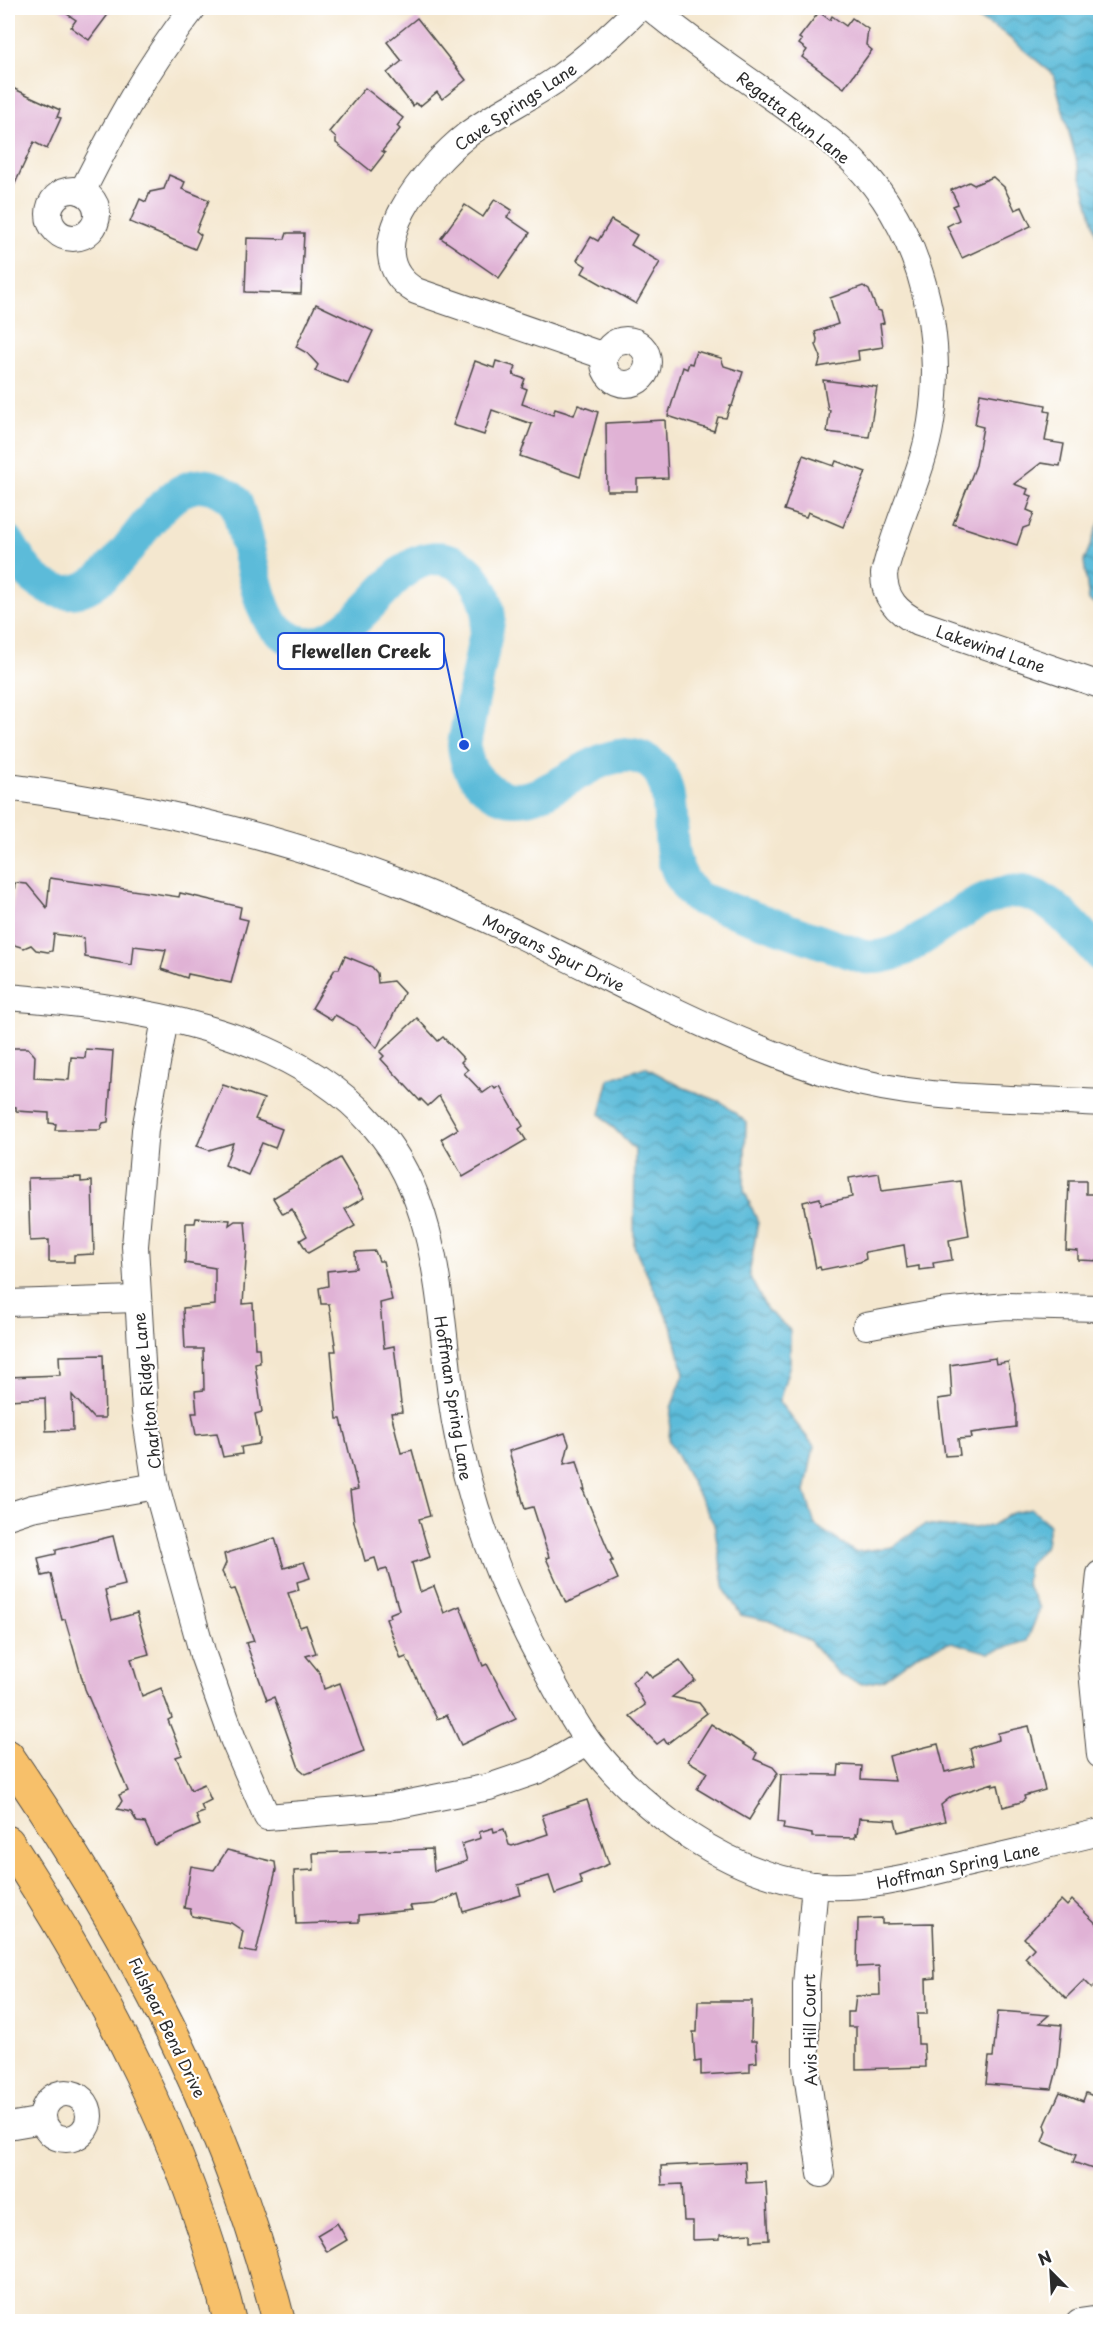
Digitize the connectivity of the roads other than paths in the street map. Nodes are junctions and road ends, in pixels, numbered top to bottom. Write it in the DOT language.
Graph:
graph roads {
  1 [pos="193,8"];
  2 [pos="639,8"];
  3 [pos="651,8"];
  4 [pos="82,192"];
  5 [pos="604,356"];
  6 [pos="889,598"];
  7 [pos="1101,685"];
  8 [pos="8,787"];
  9 [pos="8,997"];
  10 [pos="165,1019"];
  11 [pos="1101,1103"];
  12 [pos="137,1299"];
  13 [pos="8,1303"];
  14 [pos="1101,1308"];
  15 [pos="866,1326"];
  16 [pos="156,1486"];
  17 [pos="8,1516"];
  18 [pos="1101,1574"];
  19 [pos="588,1742"];
  20 [pos="1101,1755"];
  21 [pos="8,1756"];
  22 [pos="1101,1832"];
  23 [pos="8,1842"];
  24 [pos="815,1885"];
  25 [pos="183,2052"];
  26 [pos="140,2071"];
  27 [pos="43,2120"];
  28 [pos="8,2126"];
  29 [pos="821,2174"];
  30 [pos="1101,2319"];
  31 [pos="230,2322"];
  32 [pos="279,2322"];
  33 [pos="1079,2322"];
  1 -- 4 [label="street"];
  2 -- 5 [label="street, Cave Springs Lane"];
  3 -- 6 [label="street, Regatta Run Lane"];
  6 -- 7 [label="street, Lakewind Lane"];
  8 -- 11 [label="street, Morgans Spur Drive"];
  9 -- 10 [label="street, Hoffman Spring Lane"];
  10 -- 12 [label="street, Charlton Ridge Lane"];
  10 -- 19 [label="street, Hoffman Spring Lane"];
  12 -- 13 [label="street"];
  12 -- 16 [label="street, Charlton Ridge Lane"];
  14 -- 15 [label="street"];
  16 -- 17 [label="street"];
  16 -- 19 [label="street, Charlton Ridge Lane"];
  18 -- 20 [label="street"];
  19 -- 24 [label="street, Hoffman Spring Lane"];
  21 -- 25 [label="main road, Fulshear Bend Drive"];
  22 -- 24 [label="street, Hoffman Spring Lane"];
  23 -- 26 [label="main road"];
  24 -- 29 [label="street, Avis Hill Court"];
  25 -- 26 [label="main road"];
  25 -- 32 [label="main road, Fulshear Bend Drive"];
  26 -- 31 [label="main road"];
  27 -- 28 [label="street"];
  30 -- 33 [label="street"];
}
